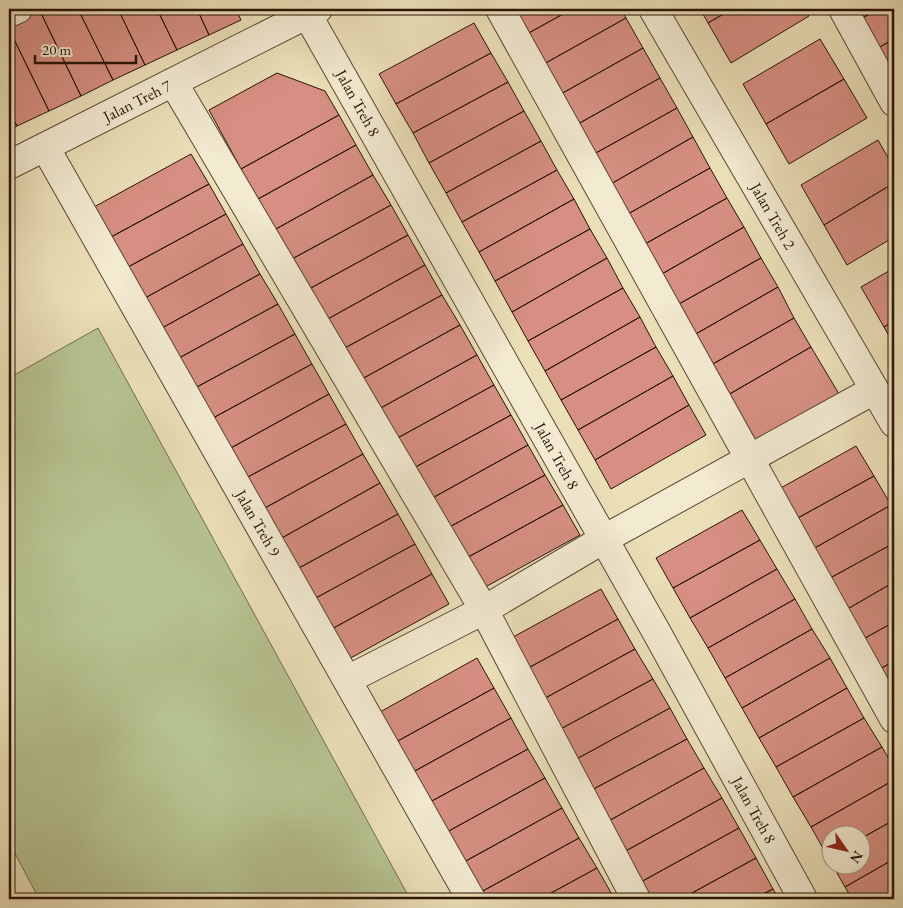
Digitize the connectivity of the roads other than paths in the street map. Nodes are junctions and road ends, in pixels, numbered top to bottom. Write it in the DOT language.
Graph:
graph roads {
  1 [pos="18,9"];
  2 [pos="500,9"];
  3 [pos="653,9"];
  4 [pos="843,9"];
  5 [pos="312,11"];
  6 [pos="9,13"];
  7 [pos="173,82"];
  8 [pos="894,102"];
  9 [pos="45,147"];
  10 [pos="9,165"];
  11 [pos="874,390"];
  12 [pos="893,417"];
  13 [pos="749,458"];
  14 [pos="604,539"];
  15 [pos="484,610"];
  16 [pos="347,680"];
  17 [pos="894,719"];
  18 [pos="471,899"];
  19 [pos="636,899"];
  20 [pos="803,899"];
  1 -- 6 [label="street"];
  2 -- 13 [label="street"];
  3 -- 11 [label="street, Jalan Treh 2"];
  4 -- 8 [label="street"];
  5 -- 7 [label="street, Jalan Treh 7"];
  5 -- 14 [label="street, Jalan Treh 8"];
  7 -- 9 [label="street, Jalan Treh 7"];
  7 -- 15 [label="street"];
  9 -- 10 [label="street, Jalan Treh 7"];
  9 -- 16 [label="street, Jalan Treh 9"];
  11 -- 12 [label="street, Jalan Treh 2"];
  11 -- 13 [label="street"];
  13 -- 14 [label="street"];
  13 -- 17 [label="street"];
  14 -- 15 [label="street"];
  14 -- 20 [label="street, Jalan Treh 8"];
  15 -- 16 [label="street"];
  15 -- 19 [label="street"];
  16 -- 18 [label="street, Jalan Treh 9"];
}
